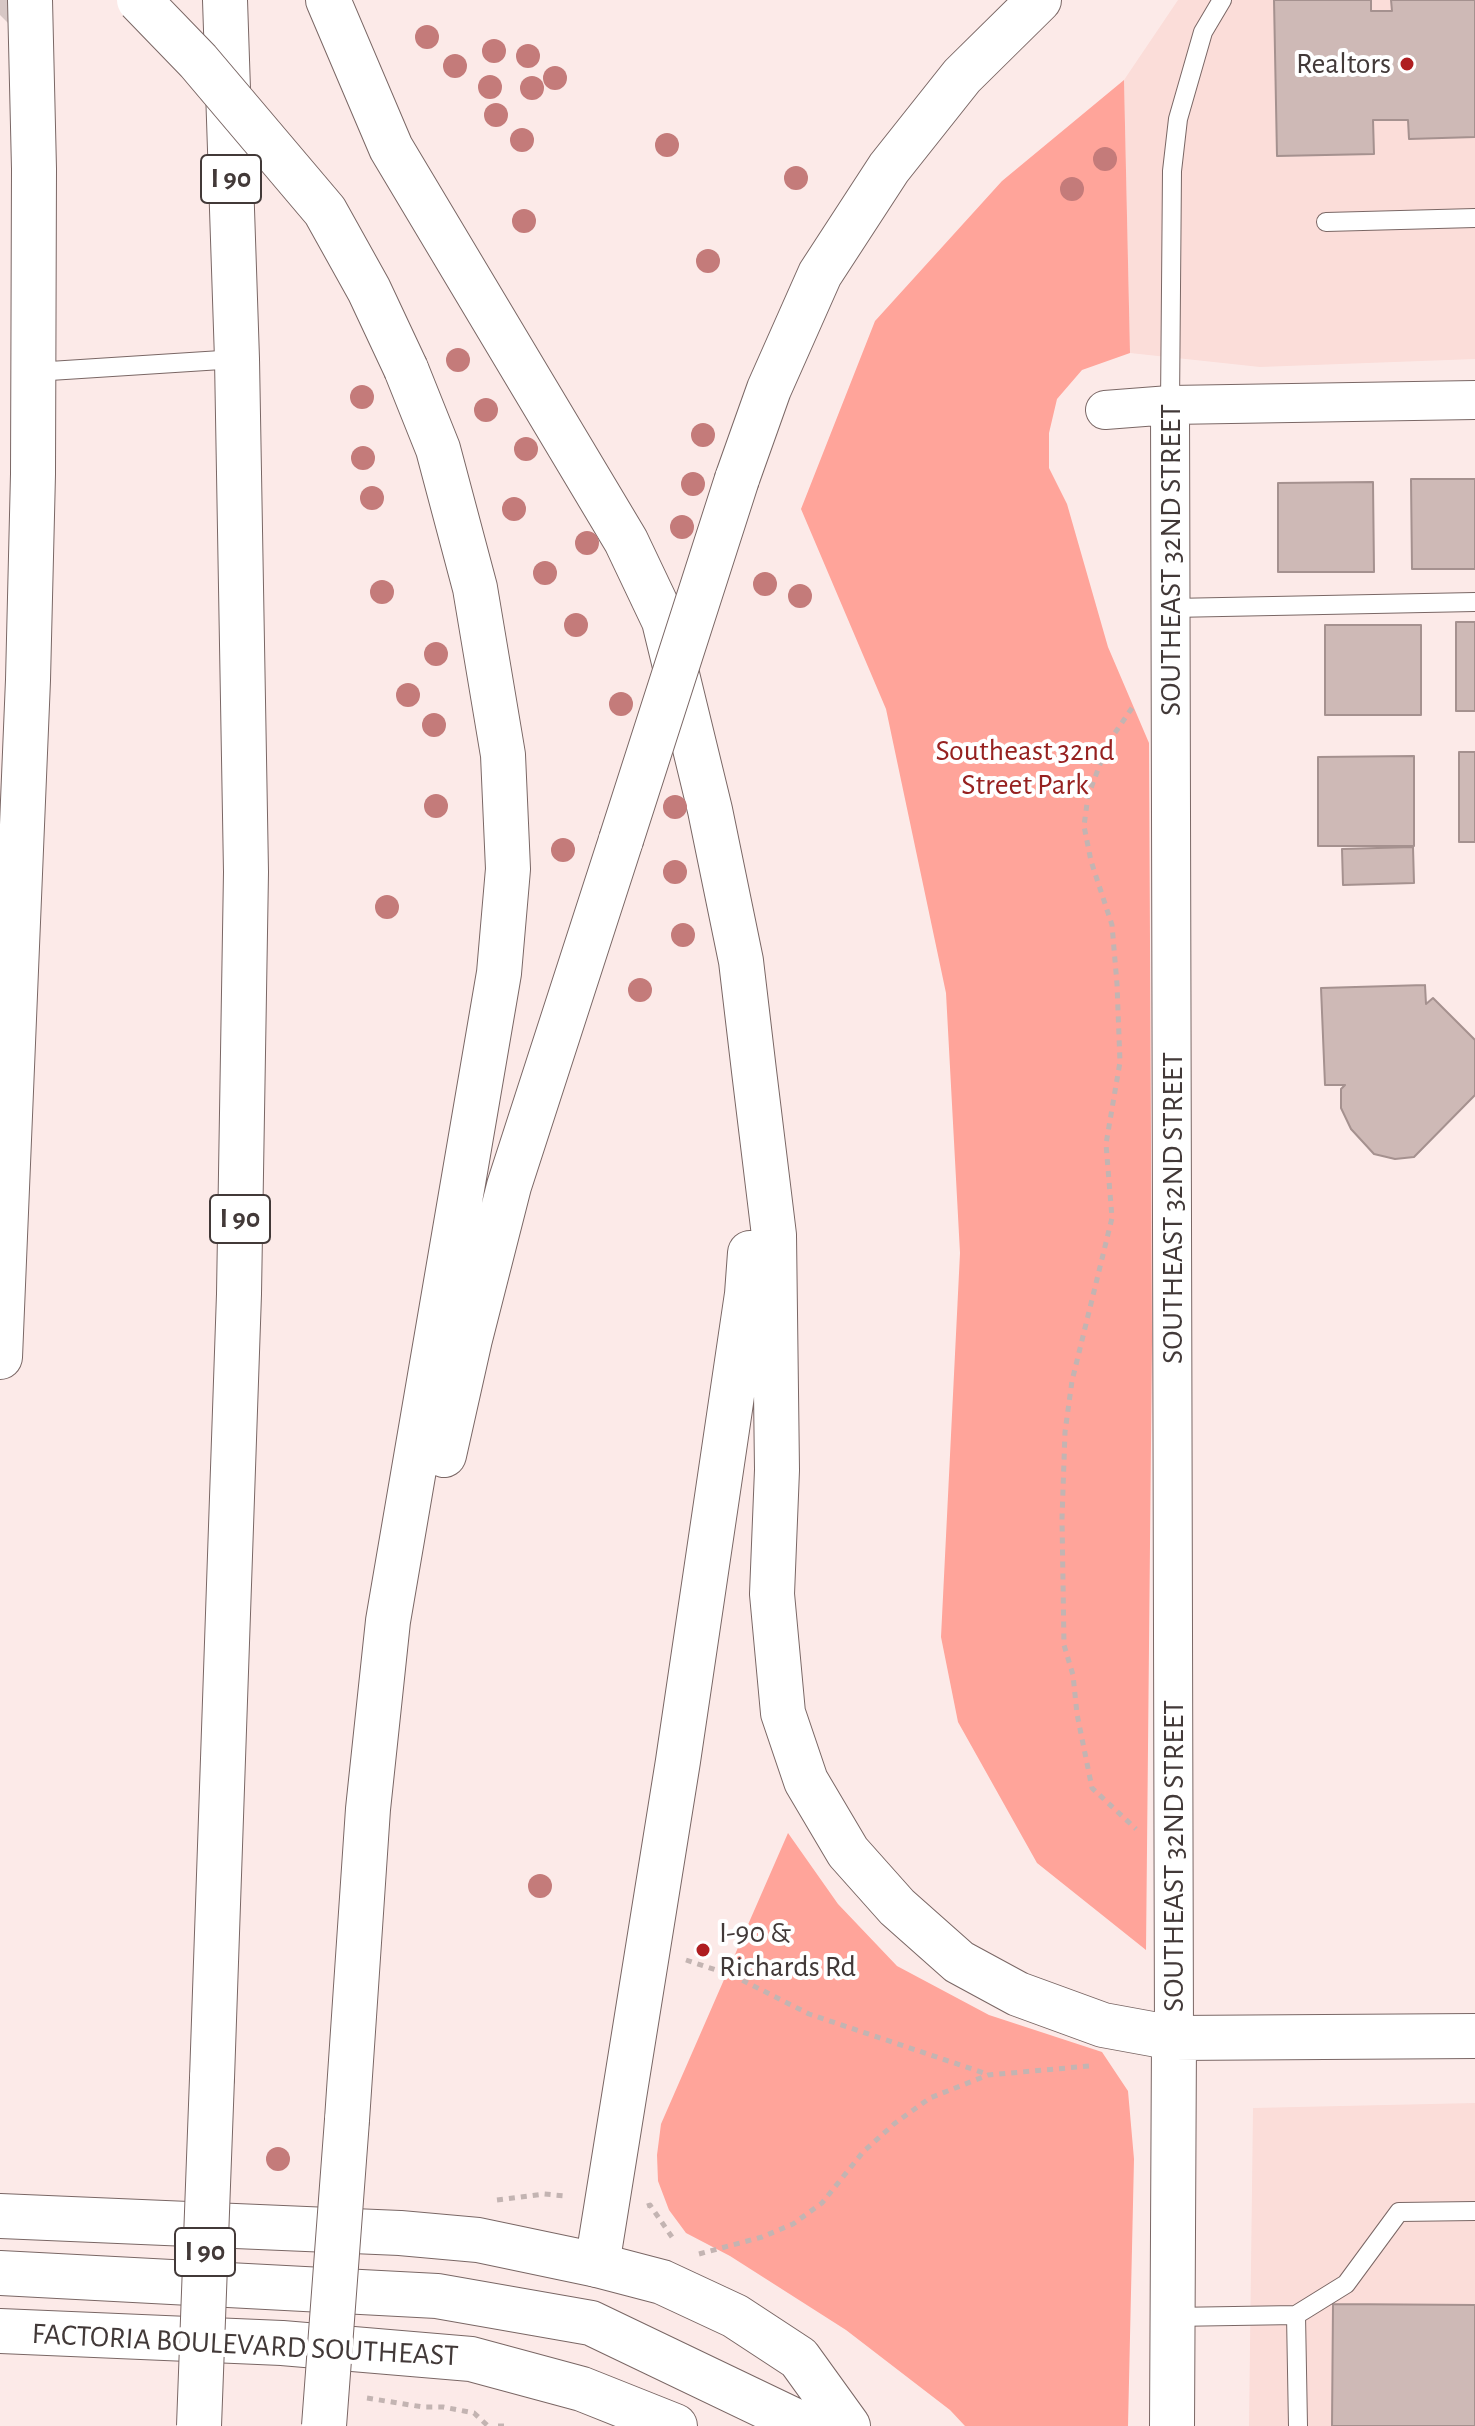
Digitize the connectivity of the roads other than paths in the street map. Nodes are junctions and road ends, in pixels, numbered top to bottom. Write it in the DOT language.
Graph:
graph roads {
  1 [pos="30,0"];
  2 [pos="139,0"];
  3 [pos="225,0"];
  4 [pos="328,0"];
  5 [pos="1039,0"];
  6 [pos="1222,0"];
  7 [pos="1475,218"];
  8 [pos="1326,222"];
  9 [pos="237,359"];
  10 [pos="34,372"];
  11 [pos="1475,400"];
  12 [pos="1170,405"];
  13 [pos="1105,410"];
  14 [pos="1475,602"];
  15 [pos="1172,608"];
  16 [pos="754,1071"];
  17 [pos="0,1357"];
  18 [pos="368,1809"];
  19 [pos="1475,2036"];
  20 [pos="1174,2038"];
  21 [pos="1475,2211"];
  22 [pos="0,2216"];
  23 [pos="597,2265"];
  24 [pos="0,2273"];
  25 [pos="1296,2315"];
  26 [pos="1172,2317"];
  27 [pos="591,2323"];
  28 [pos="0,2331"];
  29 [pos="579,2408"];
  30 [pos="199,2426"];
  31 [pos="324,2426"];
  32 [pos="675,2426"];
  33 [pos="806,2426"];
  34 [pos="848,2426"];
  35 [pos="1172,2426"];
  36 [pos="1298,2426"];
  1 -- 10 [label="main road"];
  2 -- 18 [label="main road, bridge"];
  3 -- 9 [label="main road, I 90"];
  4 -- 16 [label="main road"];
  5 -- 18 [label="main road, bridge"];
  6 -- 12 [label="lane, SOUTHEAST 32ND STREET"];
  7 -- 8 [label="lane"];
  9 -- 10 [label="lane"];
  9 -- 30 [label="main road, I 90, bridge"];
  10 -- 17 [label="main road"];
  11 -- 12 [label="street"];
  12 -- 13 [label="street"];
  12 -- 15 [label="street, SOUTHEAST 32ND STREET"];
  14 -- 15 [label="lane"];
  15 -- 20 [label="street, SOUTHEAST 32ND STREET"];
  16 -- 20 [label="main road"];
  16 -- 23 [label="main road"];
  18 -- 31 [label="main road, bridge"];
  19 -- 20 [label="main road"];
  20 -- 26 [label="main road, SOUTHEAST 32ND STREET"];
  21 -- 25 [label="lane"];
  22 -- 23 [label="main road"];
  23 -- 27 [label="main road"];
  23 -- 34 [label="main road"];
  24 -- 27 [label="main road, FACTORIA BOULEVARD SOUTHEAST"];
  25 -- 26 [label="lane"];
  25 -- 36 [label="lane"];
  26 -- 35 [label="main road, SOUTHEAST 32ND STREET"];
  27 -- 29 [label="main road"];
  27 -- 33 [label="main road, FACTORIA BOULEVARD SOUTHEAST"];
  28 -- 29 [label="main road, FACTORIA BOULEVARD SOUTHEAST"];
  29 -- 32 [label="main road, FACTORIA BOULEVARD SOUTHEAST"];
}
